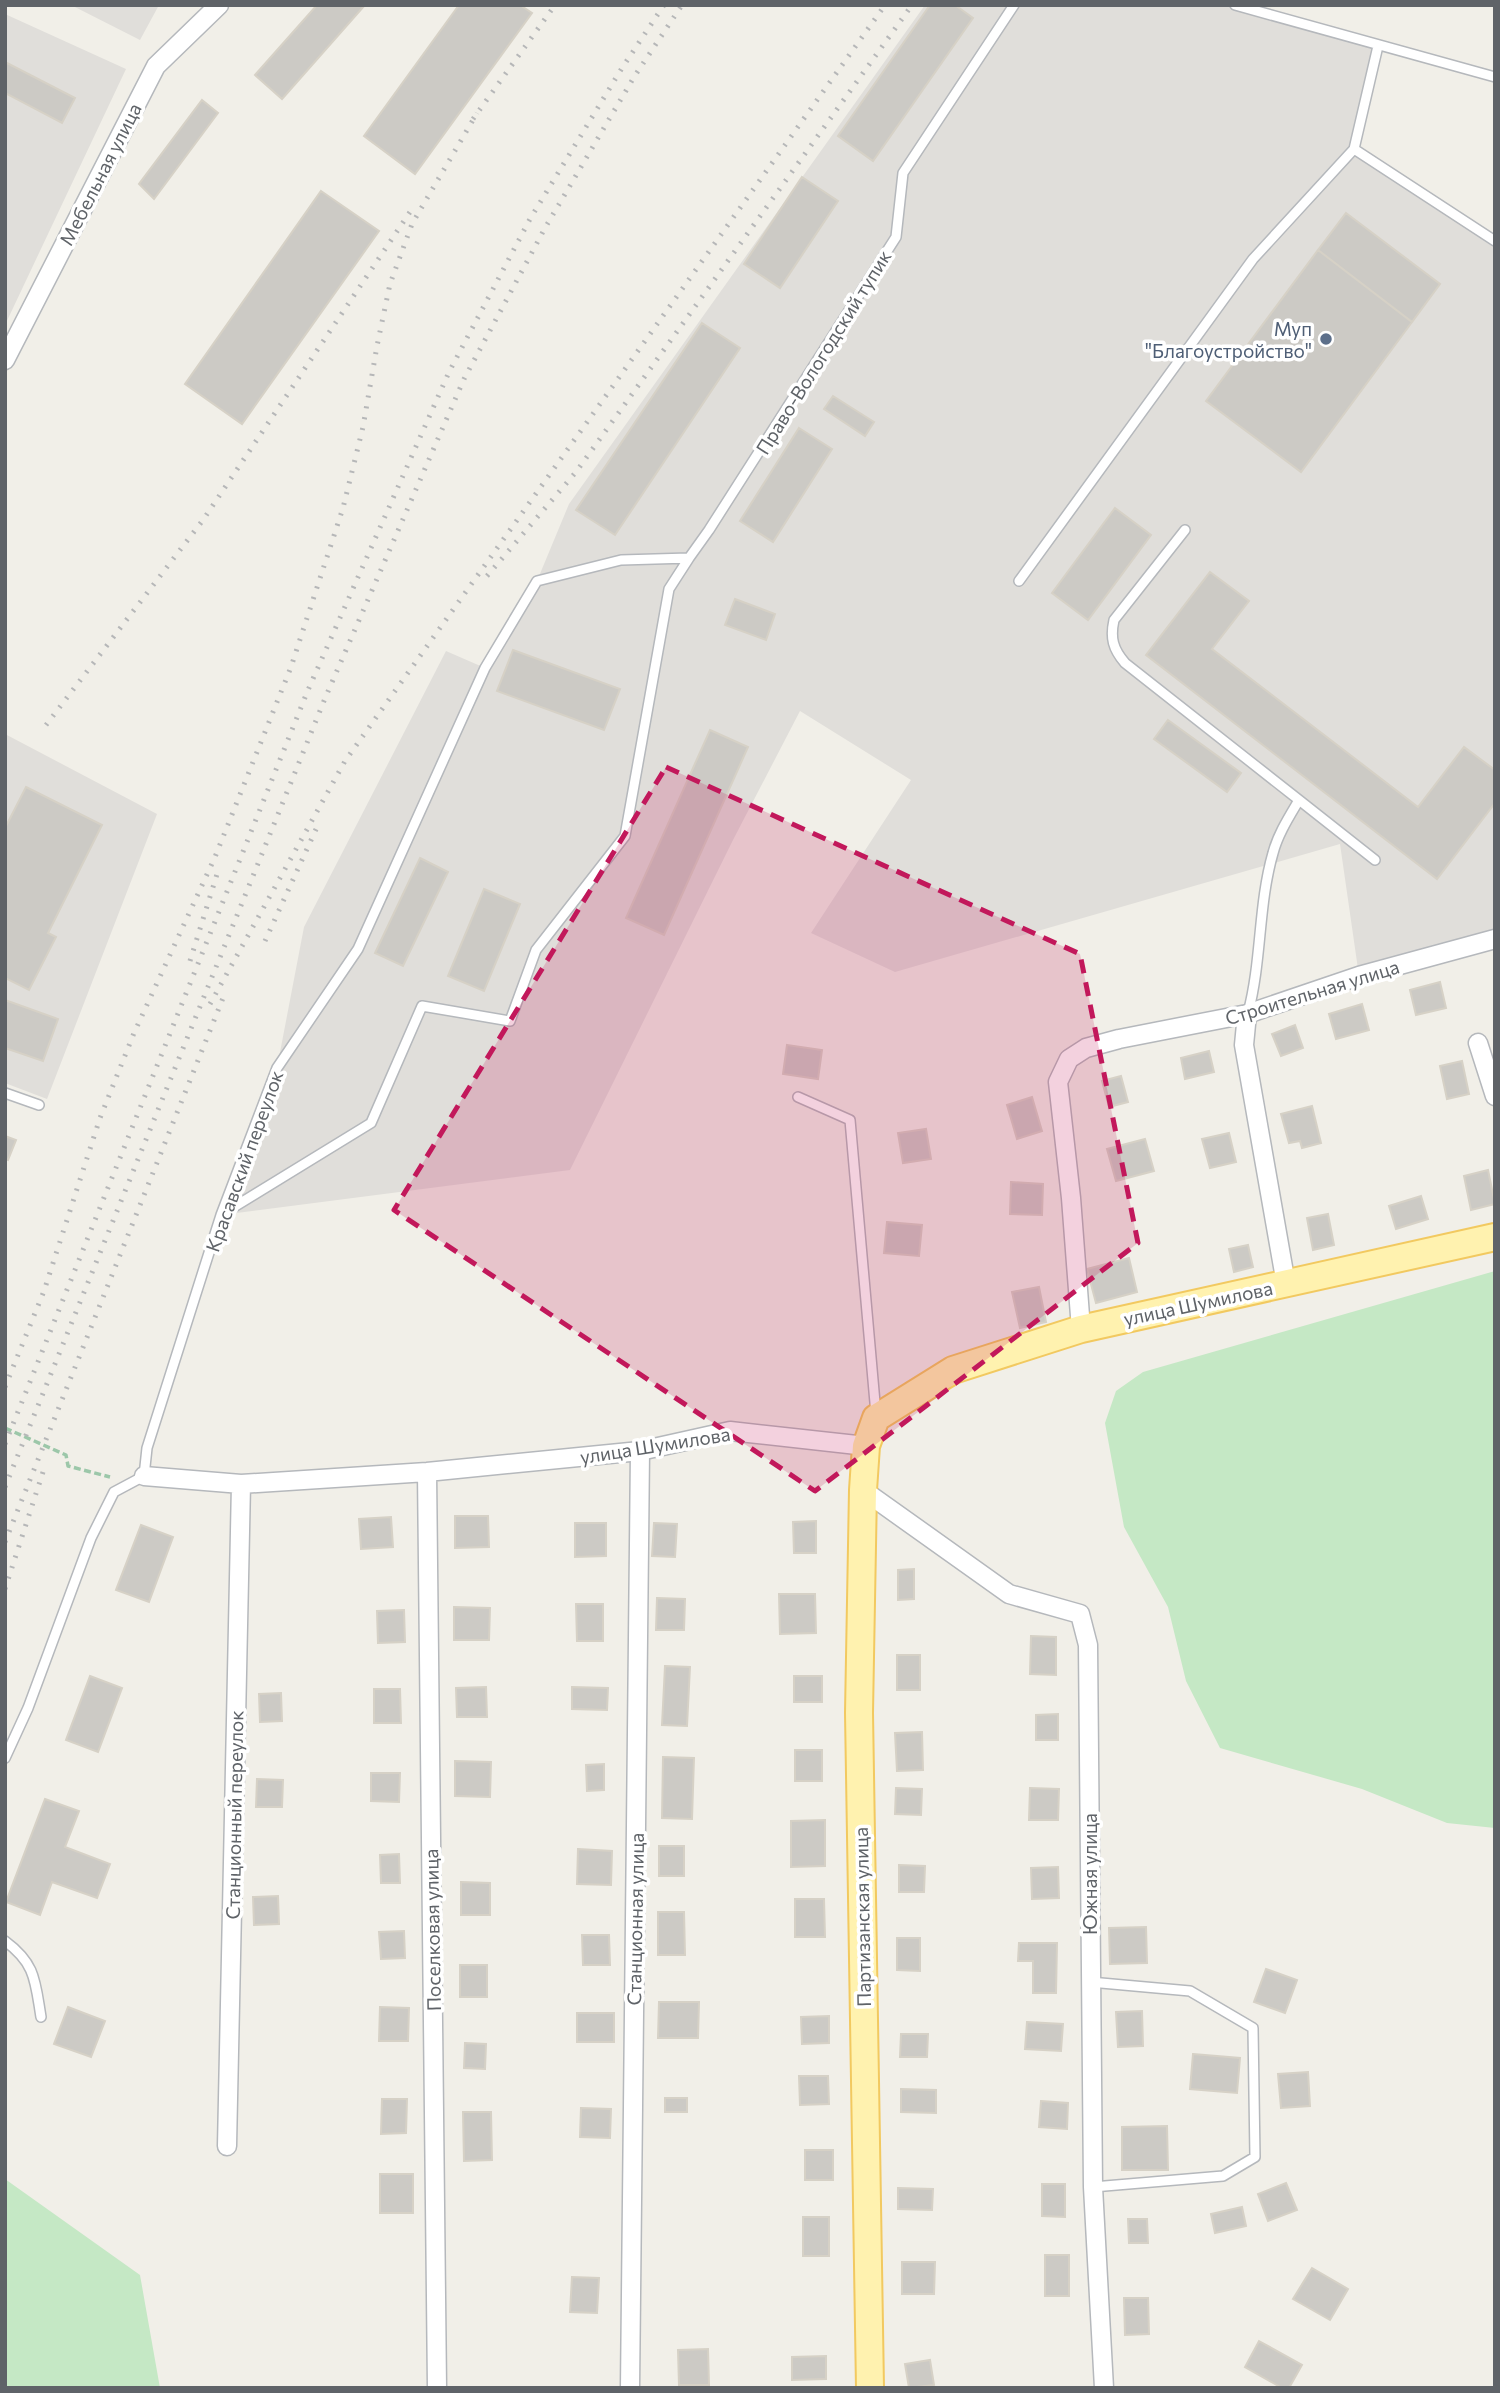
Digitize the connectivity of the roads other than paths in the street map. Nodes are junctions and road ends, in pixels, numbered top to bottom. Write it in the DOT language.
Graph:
graph roads {
  1 [pos="219,5"];
  2 [pos="1014,5"];
  3 [pos="1235,5"];
  4 [pos="1378,46"];
  5 [pos="1495,77"];
  6 [pos="1353,149"];
  7 [pos="1495,241"];
  8 [pos="5,359"];
  9 [pos="1185,530"];
  10 [pos="689,558"];
  11 [pos="1019,581"];
  12 [pos="1299,800"];
  13 [pos="1375,860"];
  14 [pos="1495,939"];
  15 [pos="1247,1014"];
  16 [pos="1478,1043"];
  17 [pos="5,1093"];
  18 [pos="1495,1096"];
  19 [pos="798,1097"];
  20 [pos="38,1105"];
  21 [pos="221,1215"];
  22 [pos="1495,1237"];
  23 [pos="1286,1284"];
  24 [pos="1081,1329"];
  25 [pos="876,1418"];
  26 [pos="866,1446"];
  27 [pos="639,1451"];
  28 [pos="427,1472"];
  29 [pos="144,1476"];
  30 [pos="241,1484"];
  31 [pos="863,1490"];
  32 [pos="5,1758"];
  33 [pos="5,1941"];
  34 [pos="1090,1982"];
  35 [pos="41,2017"];
  36 [pos="227,2146"];
  37 [pos="1093,2188"];
  38 [pos="437,2388"];
  39 [pos="629,2388"];
  40 [pos="870,2388"];
  41 [pos="1104,2388"];
  1 -- 8 [label="street, Мебельная улица"];
  2 -- 10 [label="lane, Право-Вологодский тупик"];
  3 -- 4 [label="lane"];
  4 -- 5 [label="lane"];
  4 -- 6 [label="lane"];
  6 -- 7 [label="lane"];
  6 -- 11 [label="lane"];
  9 -- 12 [label="lane"];
  10 -- 21 [label="lane, Красавский переулок"];
  10 -- 21 [label="lane, Право-Вологодский тупик"];
  12 -- 13 [label="lane"];
  12 -- 15 [label="lane"];
  14 -- 15 [label="street, Строительная улица"];
  15 -- 23 [label="street"];
  15 -- 24 [label="street, Строительная улица"];
  16 -- 18 [label="street"];
  17 -- 20 [label="lane"];
  19 -- 25 [label="lane"];
  21 -- 29 [label="lane, Красавский переулок"];
  22 -- 23 [label="main road, улица Шумилова"];
  23 -- 24 [label="main road, улица Шумилова"];
  24 -- 25 [label="main road, улица Шумилова"];
  25 -- 26 [label="main road"];
  26 -- 27 [label="street, улица Шумилова"];
  26 -- 31 [label="main road, Партизанская улица"];
  27 -- 28 [label="street, улица Шумилова"];
  27 -- 39 [label="street, Станционная улица"];
  28 -- 30 [label="street, улица Шумилова"];
  28 -- 38 [label="street, Поселковая улица"];
  29 -- 30 [label="street, улица Шумилова"];
  29 -- 32 [label="lane"];
  30 -- 36 [label="street, Станционный переулок"];
  31 -- 34 [label="street, Южная улица"];
  31 -- 40 [label="main road, Партизанская улица"];
  33 -- 35 [label="lane"];
  34 -- 37 [label="street, Южная улица"];
  34 -- 37 [label="lane"];
  37 -- 41 [label="street, Южная улица"];
}
